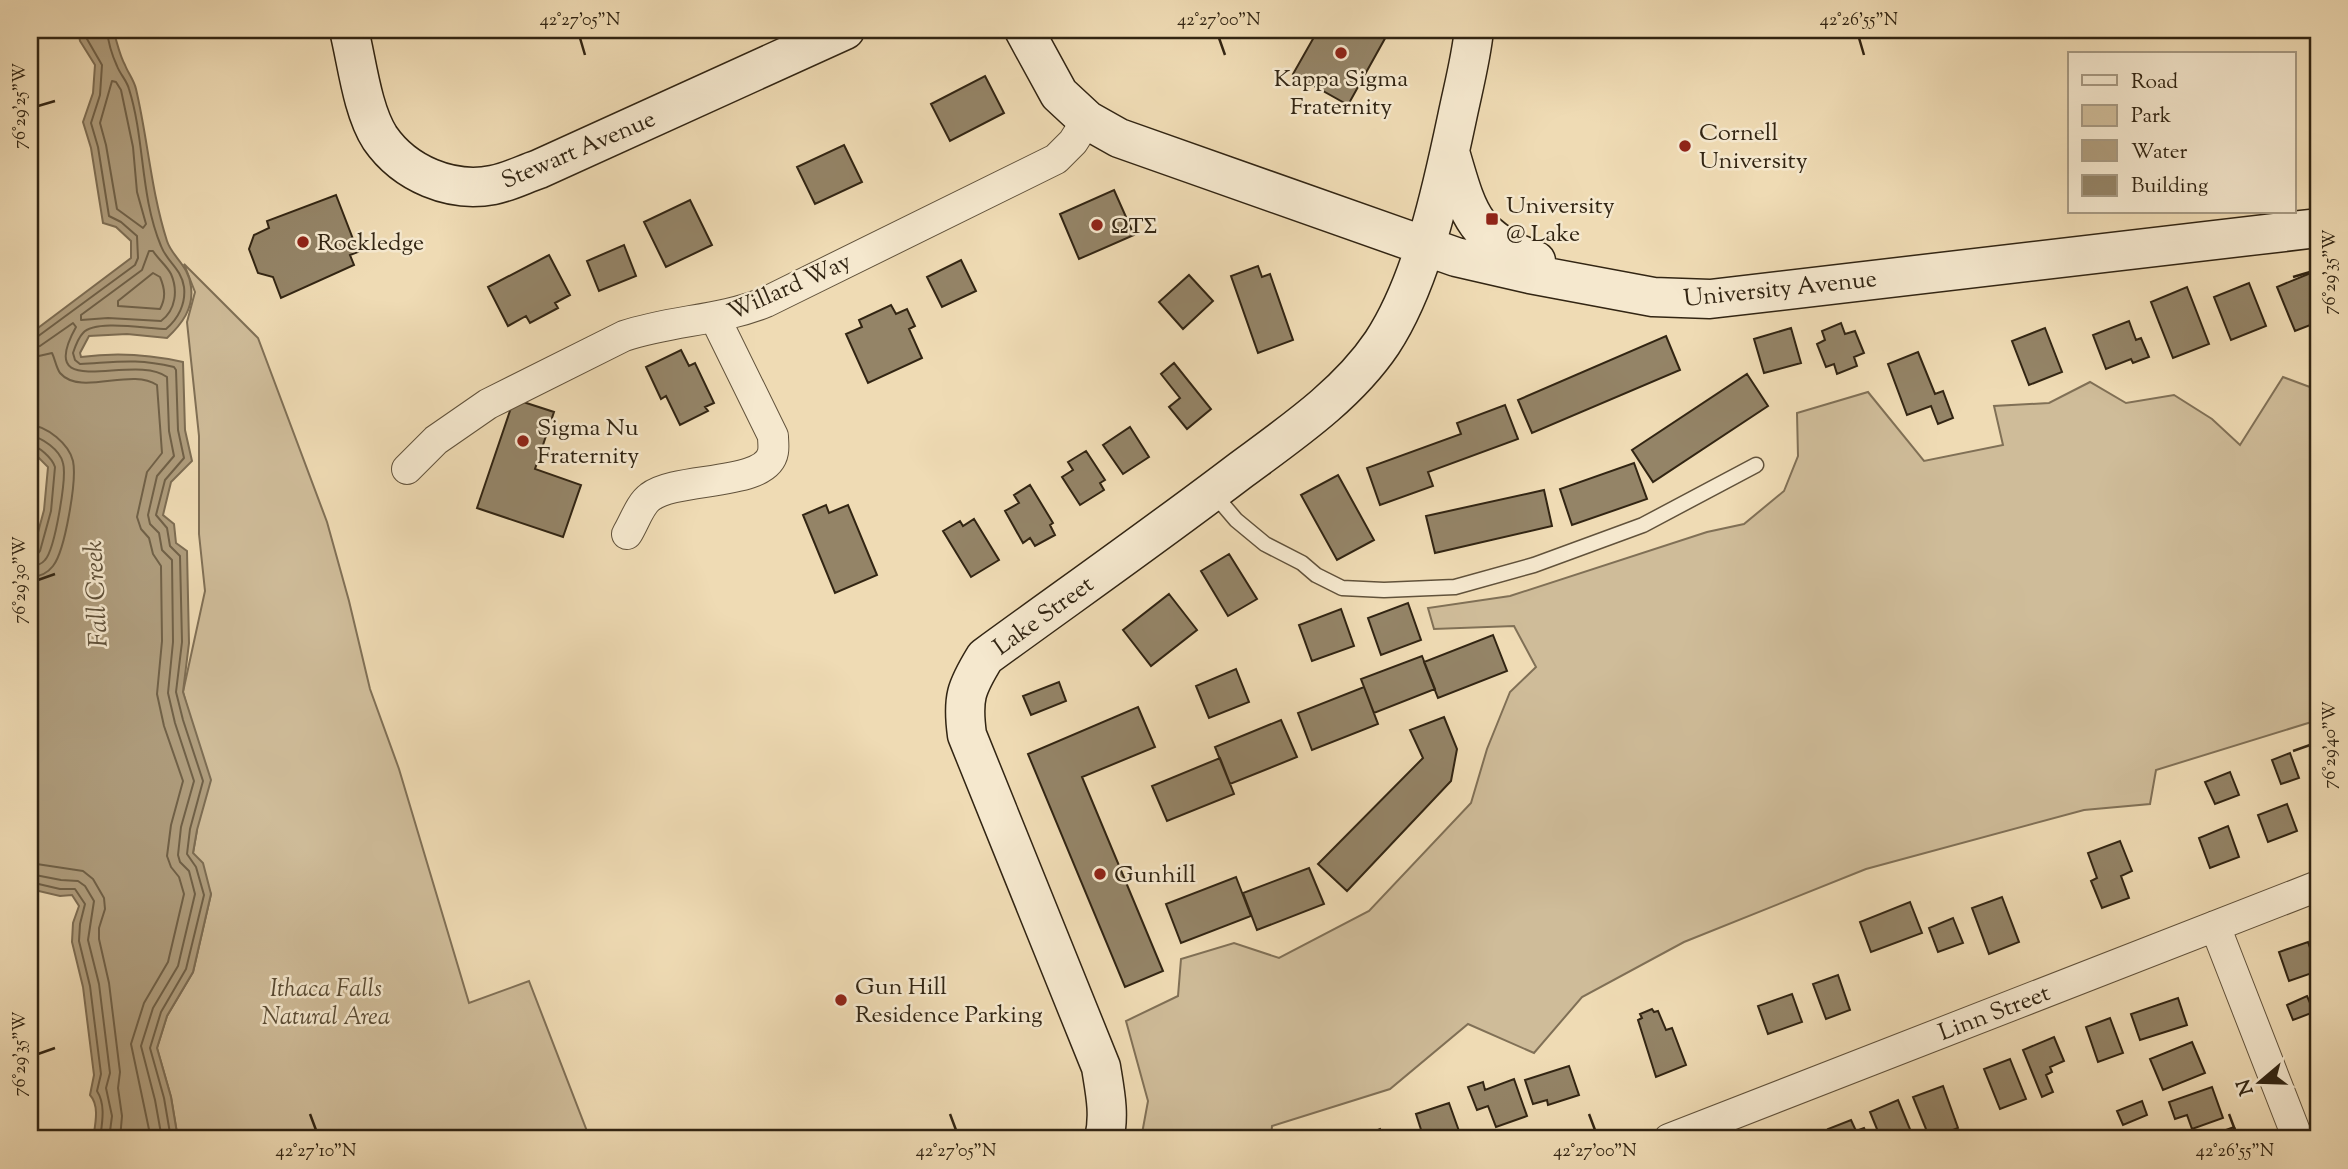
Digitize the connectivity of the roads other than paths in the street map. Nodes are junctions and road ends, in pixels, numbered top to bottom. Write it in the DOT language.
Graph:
graph roads {
  1 [pos="349,30"];
  2 [pos="845,30"];
  3 [pos="1024,30"];
  4 [pos="1474,30"];
  5 [pos="1087,120"];
  6 [pos="1450,152"];
  7 [pos="2318,228"];
  8 [pos="1424,245"];
  9 [pos="1600,286"];
  10 [pos="715,318"];
  11 [pos="1756,465"];
  12 [pos="407,469"];
  13 [pos="1212,492"];
  14 [pos="627,534"];
  15 [pos="2318,886"];
  16 [pos="2215,926"];
  17 [pos="1104,1139"];
  18 [pos="1669,1139"];
  19 [pos="2298,1139"];
  1 -- 2 [label="street, Stewart Avenue"];
  3 -- 5 [label="street"];
  4 -- 6 [label="street"];
  5 -- 8 [label="street"];
  5 -- 10 [label="street, Willard Way"];
  6 -- 8 [label="street"];
  6 -- 9 [label="street"];
  7 -- 9 [label="street, University Avenue"];
  8 -- 9 [label="street, University Avenue"];
  8 -- 13 [label="street, Lake Street"];
  10 -- 12 [label="street, Willard Way"];
  10 -- 14 [label="street"];
  11 -- 13 [label="lane"];
  13 -- 17 [label="street, Lake Street"];
  15 -- 16 [label="street, Linn Street"];
  16 -- 18 [label="street, Linn Street"];
  16 -- 19 [label="street"];
}
